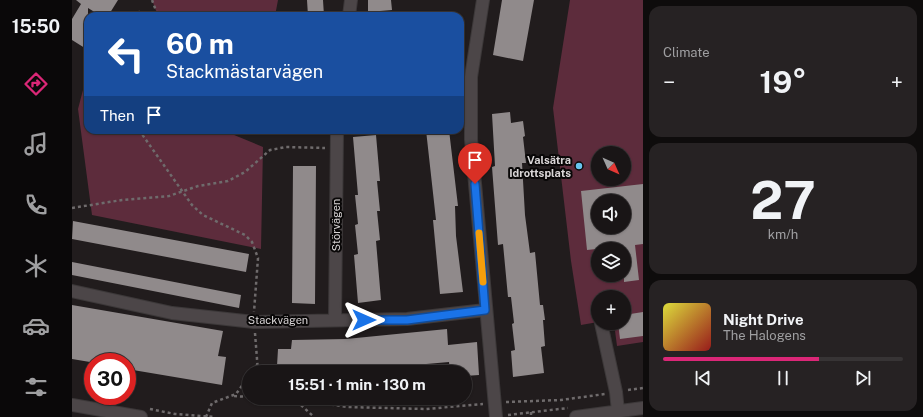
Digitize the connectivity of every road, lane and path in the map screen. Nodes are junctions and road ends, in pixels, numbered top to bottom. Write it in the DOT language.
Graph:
graph roads {
  1 [pos="152,0"];
  2 [pos="351,0"];
  3 [pos="483,0"];
  4 [pos="156,12"];
  5 [pos="350,12"];
  6 [pos="142,134"];
  7 [pos="337,134"];
  8 [pos="337,148"];
  9 [pos="183,191"];
  10 [pos="72,208"];
  11 [pos="72,291"];
  12 [pos="485,310"];
  13 [pos="335,320"];
  14 [pos="254,322"];
  15 [pos="602,330"];
  16 [pos="258,364"];
  17 [pos="242,386"];
  18 [pos="643,388"];
  19 [pos="616,392"];
  20 [pos="233,396"];
  21 [pos="242,397"];
  22 [pos="495,403"];
  23 [pos="72,405"];
  24 [pos="301,405"];
  25 [pos="334,405"];
  26 [pos="472,405"];
  27 [pos="472,405"];
  28 [pos="643,408"];
  29 [pos="618,411"];
  30 [pos="531,412"];
  31 [pos="141,417"];
  32 [pos="206,417"];
  33 [pos="314,417"];
  34 [pos="496,417"];
  35 [pos="531,417"];
  36 [pos="576,417"];
  1 -- 4 [label="path"];
  2 -- 5 [label="street"];
  3 -- 12 [label="street"];
  6 -- 9 [label="path"];
  7 -- 8 [label="street, Störvägen"];
  8 -- 9 [label="path"];
  8 -- 13 [label="street, Störvägen"];
  9 -- 10 [label="path"];
  9 -- 14 [label="path"];
  11 -- 14 [label="street, Stackvägen"];
  12 -- 13 [label="street, Stackvägen"];
  12 -- 22 [label="street"];
  13 -- 14 [label="street, Stackvägen"];
  14 -- 16 [label="path"];
  15 -- 19 [label="street"];
  17 -- 20 [label="path"];
  18 -- 19 [label="path"];
  19 -- 22 [label="path"];
  19 -- 29 [label="street"];
  20 -- 21 [label="path"];
  20 -- 32 [label="path"];
  22 -- 27 [label="path"];
  22 -- 34 [label="street"];
  23 -- 31 [label="street"];
  24 -- 33 [label="path"];
  25 -- 26 [label="path"];
  28 -- 29 [label="street"];
  29 -- 36 [label="street"];
  30 -- 35 [label="path"];
}
